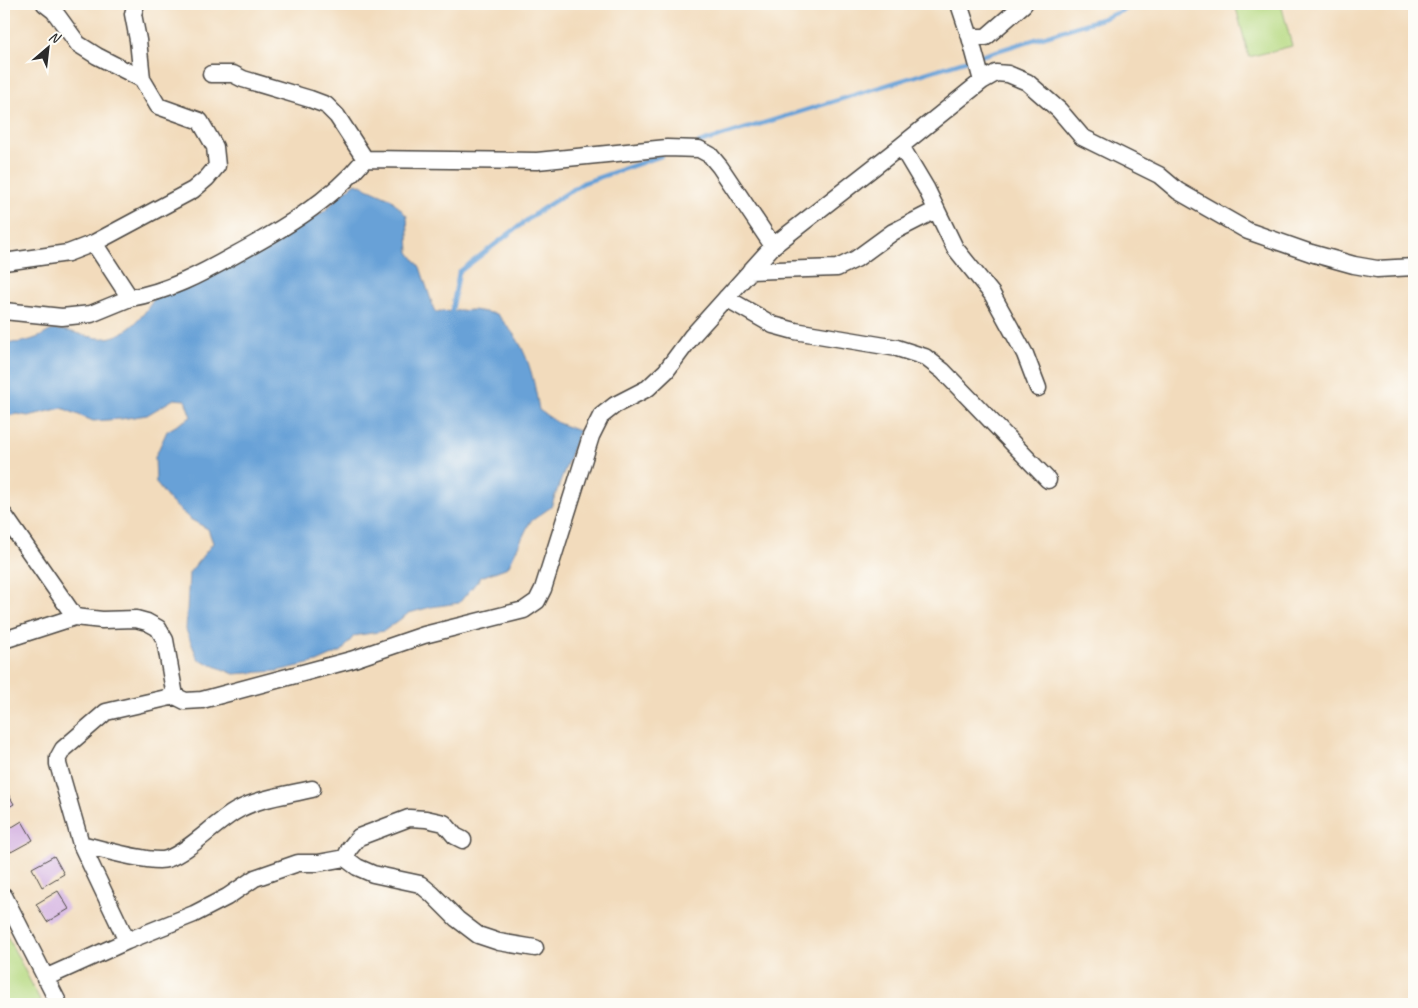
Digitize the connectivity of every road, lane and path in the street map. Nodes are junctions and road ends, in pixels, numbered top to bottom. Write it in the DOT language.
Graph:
graph roads {
  1 [pos="45,4"];
  2 [pos="136,4"];
  3 [pos="959,4"];
  4 [pos="1024,4"];
  5 [pos="970,37"];
  6 [pos="211,74"];
  7 [pos="142,79"];
  8 [pos="982,80"];
  9 [pos="902,146"];
  10 [pos="365,159"];
  11 [pos="936,210"];
  12 [pos="94,243"];
  13 [pos="773,246"];
  14 [pos="4,262"];
  15 [pos="1414,267"];
  16 [pos="750,271"];
  17 [pos="130,298"];
  18 [pos="726,298"];
  19 [pos="9,314"];
  20 [pos="1038,388"];
  21 [pos="1048,480"];
  22 [pos="4,515"];
  23 [pos="75,617"];
  24 [pos="4,640"];
  25 [pos="175,696"];
  26 [pos="312,789"];
  27 [pos="464,840"];
  28 [pos="81,844"];
  29 [pos="345,858"];
  30 [pos="4,896"];
  31 [pos="127,941"];
  32 [pos="535,948"];
  33 [pos="45,978"];
  34 [pos="59,1004"];
  1 -- 7 [label="street"];
  2 -- 7 [label="street"];
  3 -- 5 [label="street"];
  4 -- 5 [label="street"];
  5 -- 8 [label="street"];
  6 -- 10 [label="street"];
  7 -- 12 [label="street"];
  8 -- 9 [label="street"];
  8 -- 15 [label="street"];
  9 -- 11 [label="street"];
  9 -- 13 [label="street"];
  10 -- 13 [label="street"];
  10 -- 17 [label="street"];
  11 -- 16 [label="street"];
  11 -- 20 [label="street"];
  12 -- 14 [label="street"];
  12 -- 17 [label="street"];
  13 -- 16 [label="street"];
  16 -- 18 [label="street"];
  17 -- 19 [label="street"];
  18 -- 21 [label="street"];
  18 -- 25 [label="street"];
  22 -- 23 [label="street"];
  23 -- 24 [label="street"];
  23 -- 25 [label="street"];
  25 -- 28 [label="street"];
  26 -- 28 [label="street"];
  27 -- 29 [label="street"];
  28 -- 31 [label="street"];
  29 -- 31 [label="street"];
  29 -- 32 [label="street"];
  30 -- 33 [label="street"];
  31 -- 33 [label="street"];
  33 -- 34 [label="street"];
}
